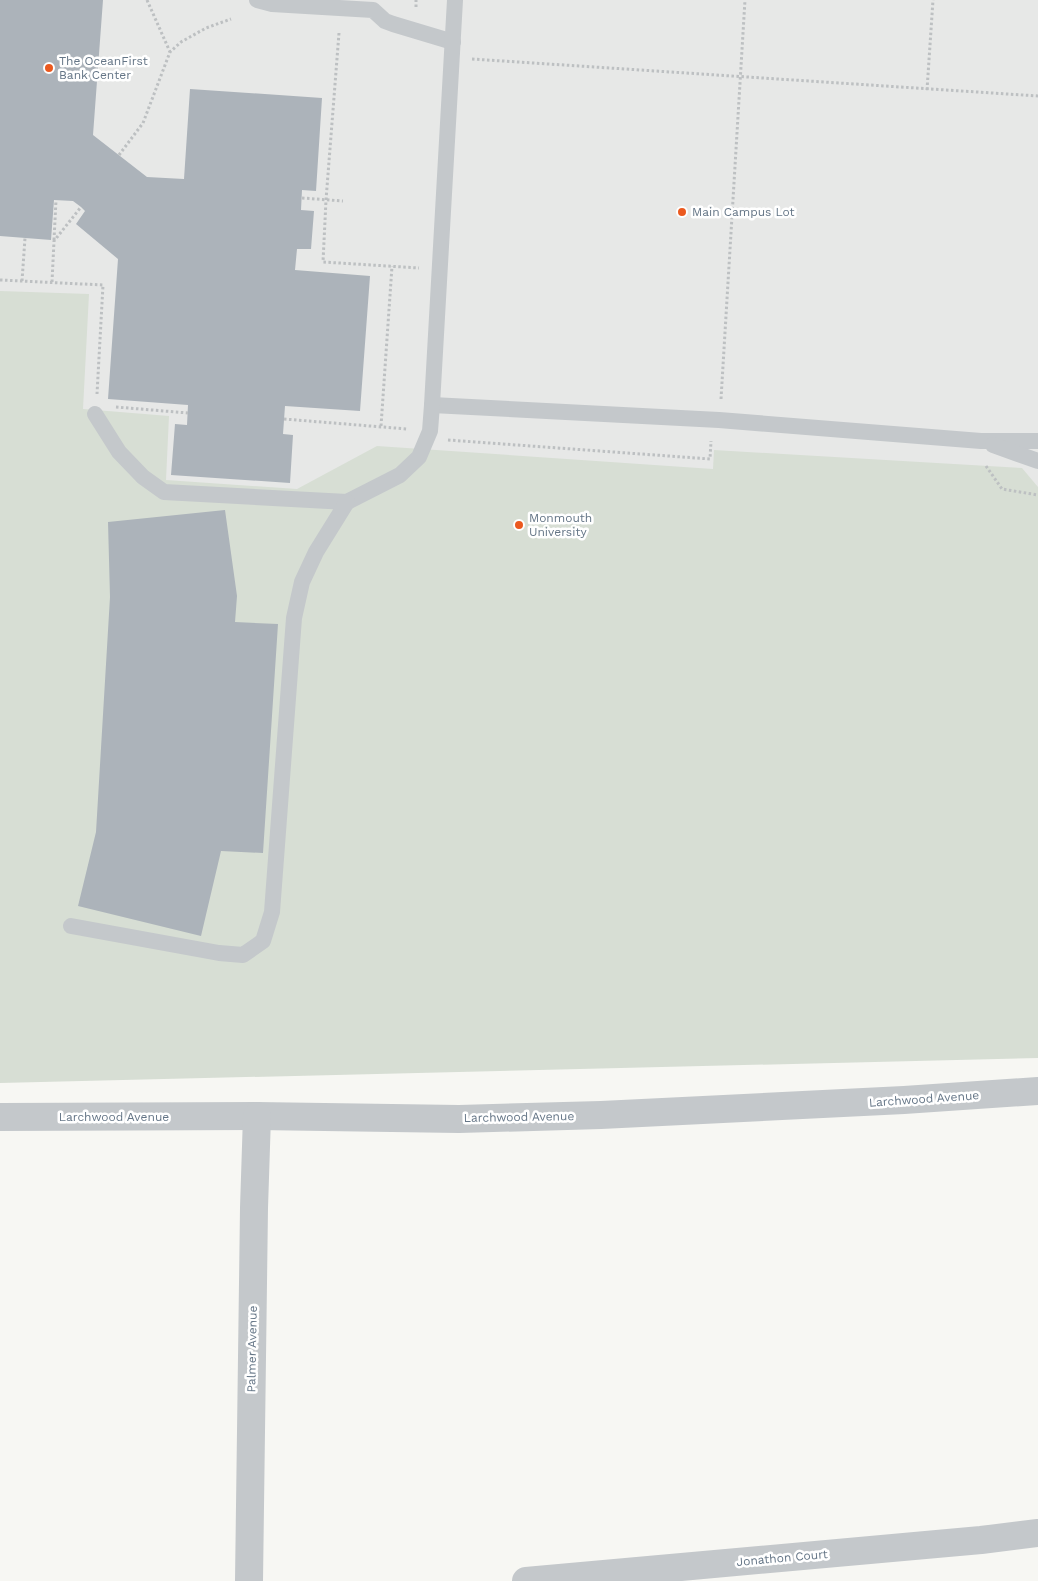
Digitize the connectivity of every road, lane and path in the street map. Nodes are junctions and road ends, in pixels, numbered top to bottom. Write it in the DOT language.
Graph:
graph roads {
  1 [pos="147,0"];
  2 [pos="257,0"];
  3 [pos="455,0"];
  4 [pos="745,0"];
  5 [pos="933,0"];
  6 [pos="373,5"];
  7 [pos="231,19"];
  8 [pos="339,33"];
  9 [pos="453,42"];
  10 [pos="170,52"];
  11 [pos="469,59"];
  12 [pos="740,78"];
  13 [pos="927,90"];
  14 [pos="1038,96"];
  15 [pos="120,155"];
  16 [pos="302,198"];
  17 [pos="56,200"];
  18 [pos="326,200"];
  19 [pos="343,201"];
  20 [pos="81,207"];
  21 [pos="25,238"];
  22 [pos="54,241"];
  23 [pos="392,266"];
  24 [pos="440,270"];
  25 [pos="0,280"];
  26 [pos="22,281"];
  27 [pos="52,282"];
  28 [pos="432,405"];
  29 [pos="96,409"];
  30 [pos="188,413"];
  31 [pos="284,419"];
  32 [pos="719,420"];
  33 [pos="381,426"];
  34 [pos="430,431"];
  35 [pos="982,441"];
  36 [pos="1038,441"];
  37 [pos="982,461"];
  38 [pos="1038,461"];
  39 [pos="1038,495"];
  40 [pos="347,502"];
  41 [pos="71,926"];
  42 [pos="1038,1091"];
  43 [pos="257,1116"];
  44 [pos="0,1117"];
  45 [pos="1038,1533"];
  46 [pos="249,1581"];
  47 [pos="526,1581"];
  1 -- 10 [label="path"];
  2 -- 6 [label="lane"];
  3 -- 9 [label="lane"];
  4 -- 12 [label="path"];
  5 -- 13 [label="path"];
  6 -- 9 [label="lane"];
  7 -- 10 [label="path"];
  8 -- 18 [label="path"];
  9 -- 24 [label="lane"];
  10 -- 15 [label="path"];
  11 -- 12 [label="path"];
  12 -- 13 [label="path"];
  12 -- 32 [label="path"];
  13 -- 14 [label="path"];
  16 -- 18 [label="path"];
  17 -- 22 [label="path"];
  18 -- 19 [label="path"];
  18 -- 23 [label="path"];
  20 -- 22 [label="path"];
  21 -- 26 [label="path"];
  22 -- 27 [label="path"];
  23 -- 24 [label="path"];
  23 -- 33 [label="path"];
  24 -- 28 [label="lane"];
  25 -- 26 [label="path"];
  26 -- 27 [label="path"];
  27 -- 29 [label="path"];
  28 -- 32 [label="lane"];
  28 -- 34 [label="lane"];
  29 -- 30 [label="path"];
  29 -- 40 [label="lane"];
  31 -- 33 [label="path"];
  32 -- 34 [label="path"];
  32 -- 35 [label="lane"];
  33 -- 34 [label="path"];
  34 -- 40 [label="lane"];
  35 -- 36 [label="lane"];
  35 -- 38 [label="lane"];
  37 -- 39 [label="path"];
  40 -- 41 [label="lane"];
  42 -- 43 [label="street, Larchwood Avenue"];
  43 -- 44 [label="street, Larchwood Avenue"];
  43 -- 46 [label="street, Palmer Avenue"];
  45 -- 47 [label="street, Jonathon Court"];
}
